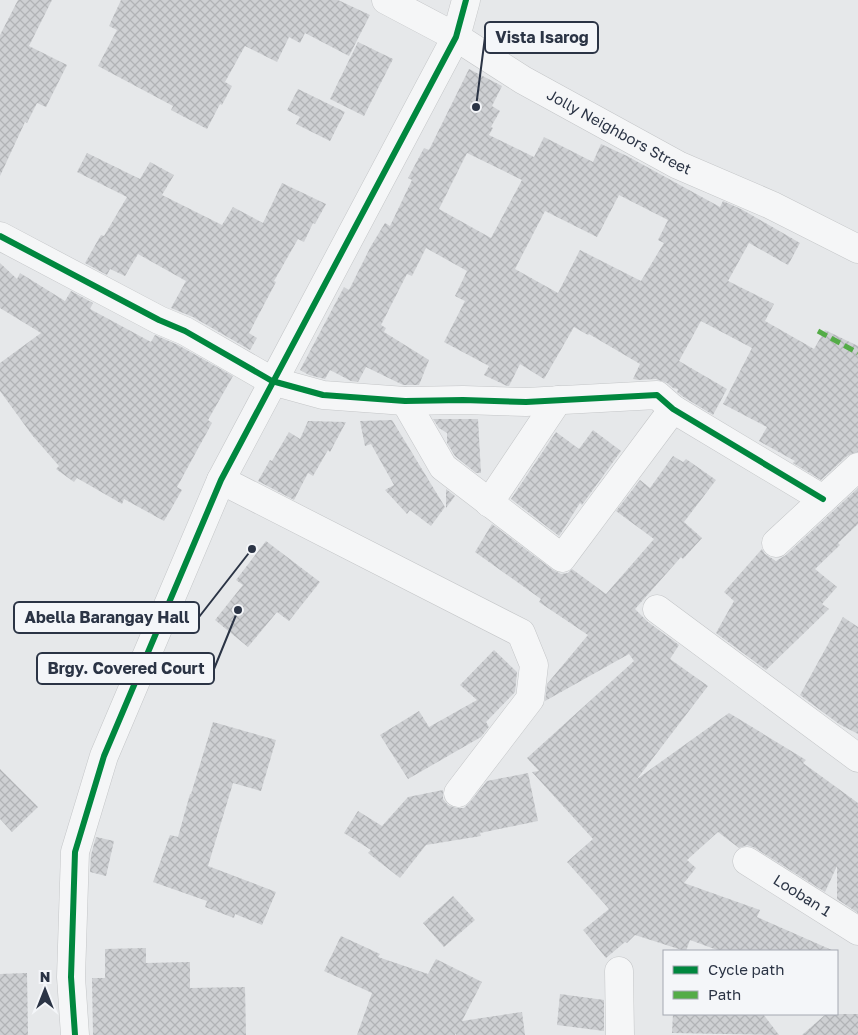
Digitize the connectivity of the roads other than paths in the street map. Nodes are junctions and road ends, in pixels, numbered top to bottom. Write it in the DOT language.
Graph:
graph roads {
  1 [pos="386,0"];
  2 [pos="466,0"];
  3 [pos="456,37"];
  4 [pos="0,236"];
  5 [pos="858,249"];
  6 [pos="272,381"];
  7 [pos="558,400"];
  8 [pos="405,401"];
  9 [pos="672,409"];
  10 [pos="858,467"];
  11 [pos="220,480"];
  12 [pos="823,499"];
  13 [pos="489,503"];
  14 [pos="776,543"];
  15 [pos="657,608"];
  16 [pos="858,758"];
  17 [pos="458,793"];
  18 [pos="747,861"];
  19 [pos="858,931"];
  20 [pos="619,972"];
  21 [pos="75,1035"];
  22 [pos="620,1035"];
  1 -- 3 [label="street, Jolly Neighbors Street"];
  2 -- 3 [label="street"];
  3 -- 5 [label="street, Jolly Neighbors Street"];
  3 -- 6 [label="street"];
  4 -- 6 [label="street"];
  6 -- 8 [label="street"];
  6 -- 11 [label="street"];
  7 -- 8 [label="street"];
  7 -- 9 [label="street"];
  7 -- 13 [label="street"];
  8 -- 13 [label="street"];
  9 -- 12 [label="street"];
  9 -- 13 [label="street"];
  10 -- 12 [label="street"];
  11 -- 17 [label="street"];
  11 -- 21 [label="street"];
  12 -- 14 [label="street"];
  15 -- 16 [label="street"];
  18 -- 19 [label="street, Looban 1"];
  20 -- 22 [label="street"];
}
